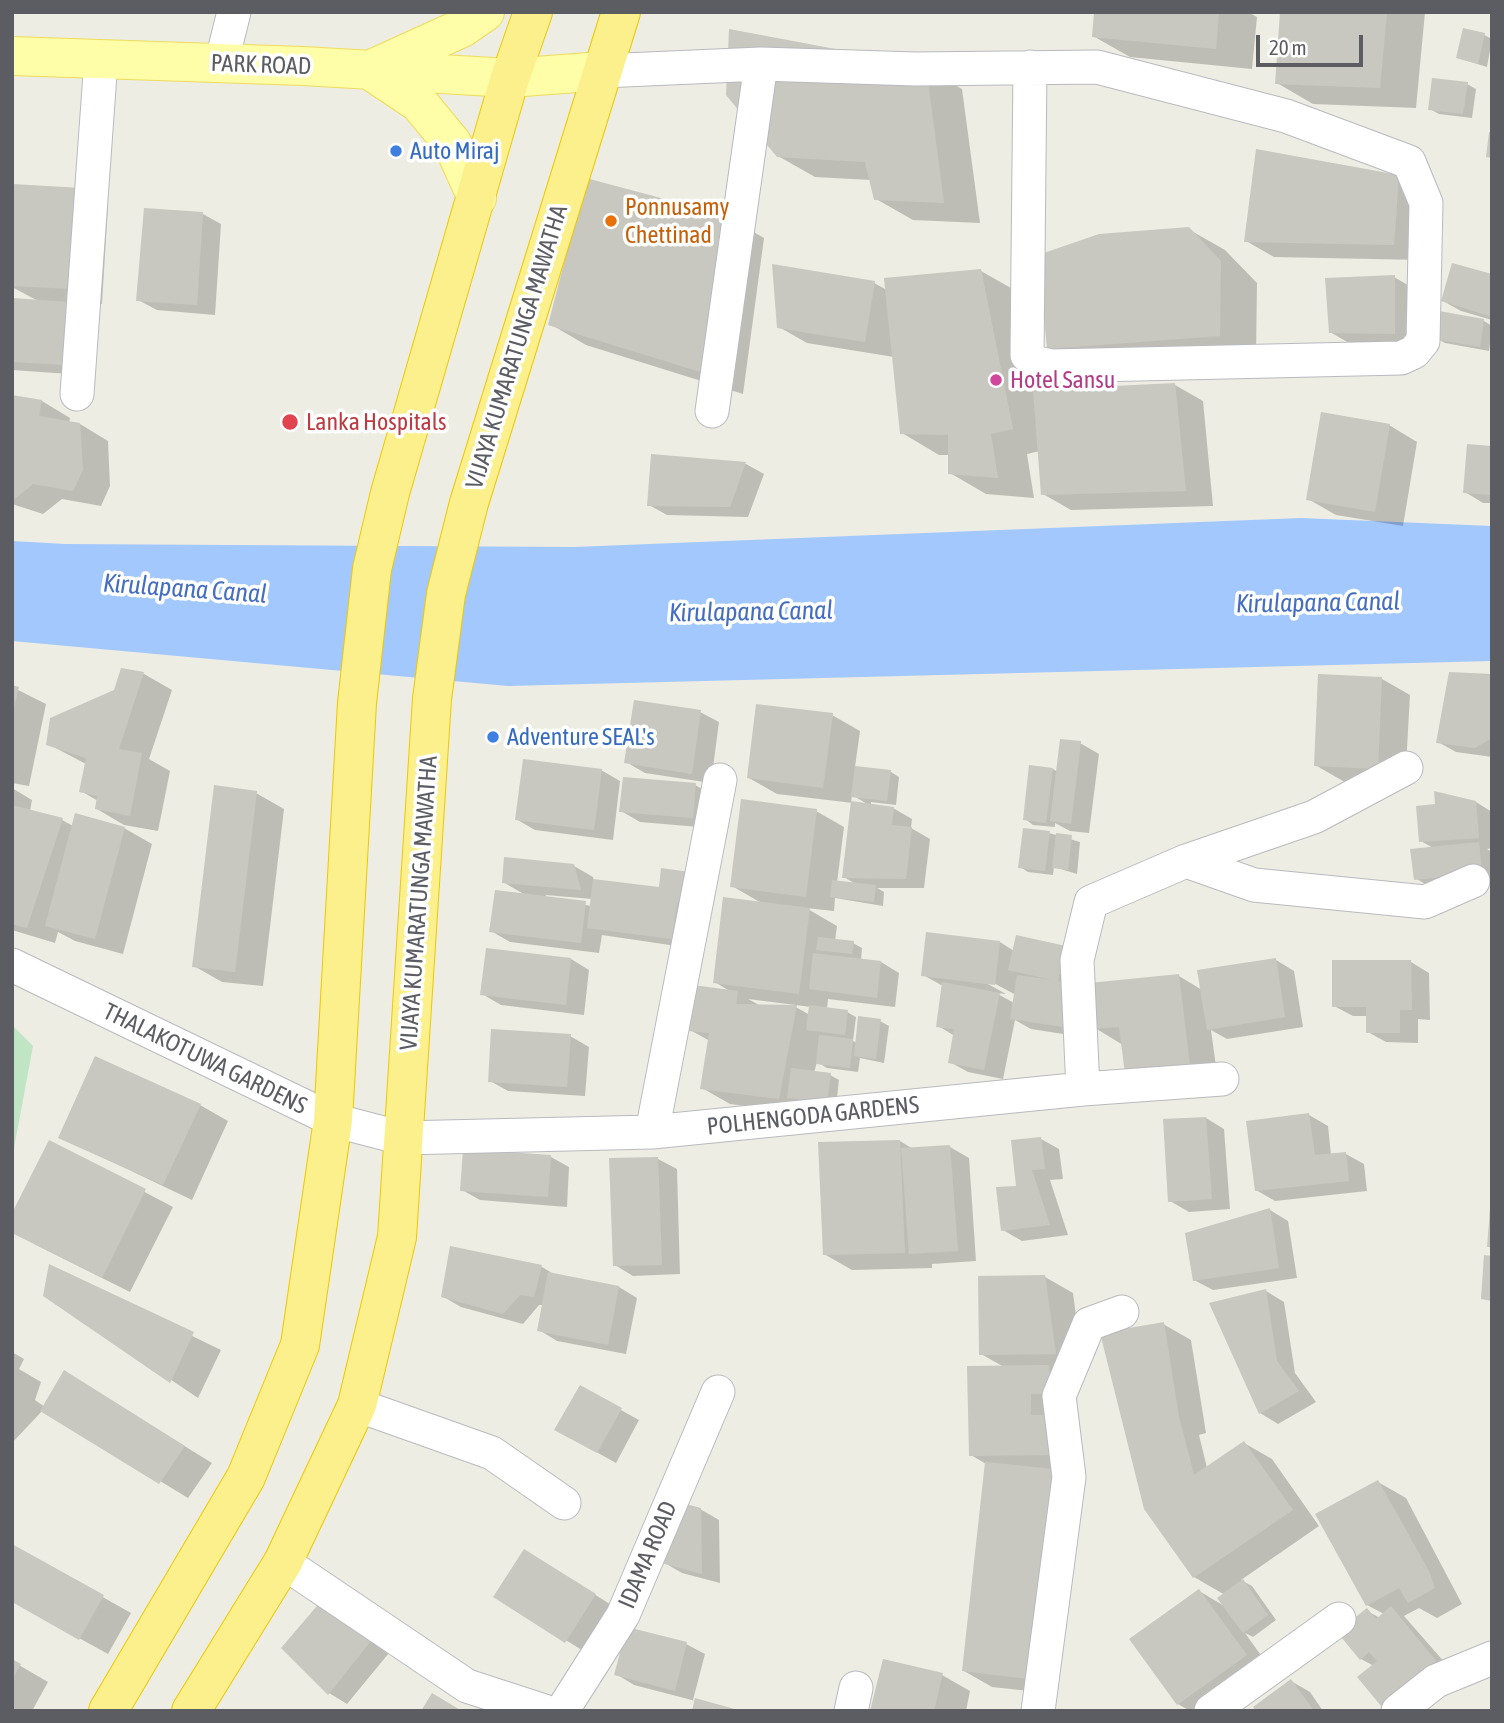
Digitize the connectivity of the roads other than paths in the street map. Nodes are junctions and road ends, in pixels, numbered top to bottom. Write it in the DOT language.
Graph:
graph roads {
  1 [pos="234,12"];
  2 [pos="485,12"];
  3 [pos="533,12"];
  4 [pos="621,12"];
  5 [pos="12,56"];
  6 [pos="102,60"];
  7 [pos="221,64"];
  8 [pos="761,64"];
  9 [pos="1030,67"];
  10 [pos="369,70"];
  11 [pos="602,71"];
  12 [pos="510,78"];
  13 [pos="477,198"];
  14 [pos="77,394"];
  15 [pos="712,411"];
  16 [pos="1406,768"];
  17 [pos="720,780"];
  18 [pos="1186,861"];
  19 [pos="1473,881"];
  20 [pos="12,965"];
  21 [pos="1223,1079"];
  22 [pos="1083,1089"];
  23 [pos="333,1120"];
  24 [pos="652,1132"];
  25 [pos="402,1138"];
  26 [pos="1122,1312"];
  27 [pos="718,1392"];
  28 [pos="357,1405"];
  29 [pos="564,1503"];
  30 [pos="283,1562"];
  31 [pos="1339,1619"];
  32 [pos="1492,1658"];
  33 [pos="108,1711"];
  34 [pos="191,1711"];
  35 [pos="544,1711"];
  36 [pos="562,1711"];
  37 [pos="1038,1711"];
  38 [pos="1211,1711"];
  39 [pos="1398,1711"];
  1 -- 7 [label="street"];
  2 -- 10 [label="main road"];
  3 -- 12 [label="highway"];
  4 -- 11 [label="highway, VIJAYA KUMARATUNGA MAWATHA"];
  5 -- 6 [label="main road, PARK ROAD"];
  6 -- 7 [label="main road, PARK ROAD"];
  6 -- 14 [label="street"];
  7 -- 10 [label="main road, PARK ROAD"];
  8 -- 9 [label="street"];
  8 -- 11 [label="street"];
  8 -- 15 [label="street"];
  9 -- 9 [label="street"];
  10 -- 12 [label="main road, PARK ROAD"];
  10 -- 13 [label="main road"];
  11 -- 12 [label="main road, PARK ROAD"];
  11 -- 25 [label="highway, VIJAYA KUMARATUNGA MAWATHA"];
  12 -- 13 [label="highway"];
  13 -- 23 [label="highway"];
  16 -- 18 [label="street"];
  17 -- 24 [label="street"];
  18 -- 19 [label="street"];
  18 -- 22 [label="street"];
  20 -- 23 [label="street, THALAKOTUWA GARDENS"];
  21 -- 22 [label="street, POLHENGODA GARDENS"];
  22 -- 24 [label="street, POLHENGODA GARDENS"];
  23 -- 25 [label="street, THALAKOTUWA GARDENS"];
  23 -- 33 [label="highway"];
  24 -- 25 [label="street, POLHENGODA GARDENS"];
  25 -- 28 [label="highway, VIJAYA KUMARATUNGA MAWATHA"];
  26 -- 37 [label="street"];
  27 -- 36 [label="street, IDAMA ROAD"];
  28 -- 29 [label="street"];
  28 -- 30 [label="highway, VIJAYA KUMARATUNGA MAWATHA"];
  30 -- 34 [label="highway, VIJAYA KUMARATUNGA MAWATHA"];
  30 -- 35 [label="street"];
  31 -- 38 [label="street"];
  32 -- 39 [label="street"];
}
